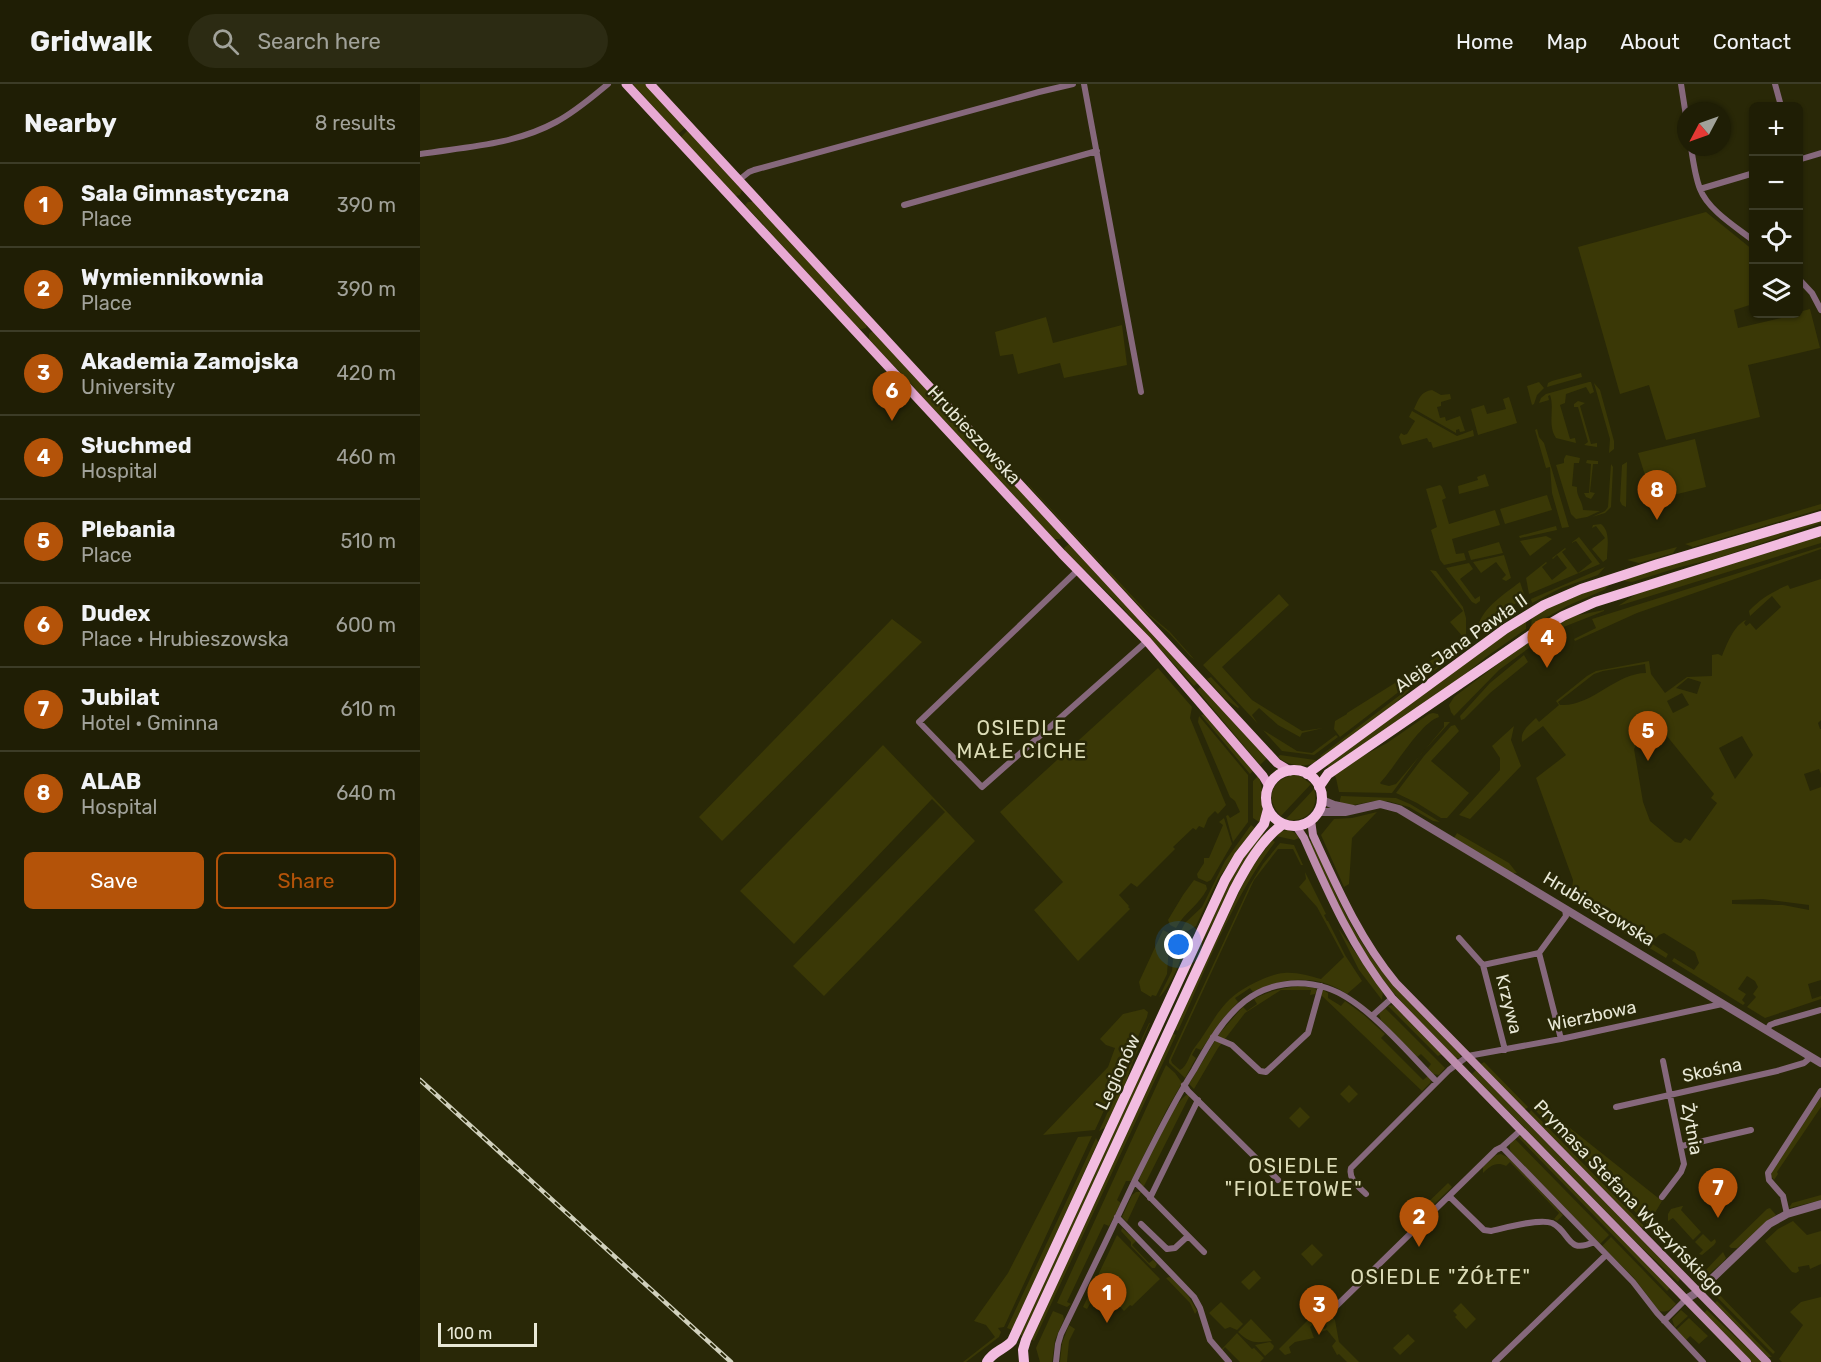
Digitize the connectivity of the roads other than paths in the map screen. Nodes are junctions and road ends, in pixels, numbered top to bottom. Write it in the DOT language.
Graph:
graph roads {
  1 [pos="608,84"];
  2 [pos="626,84"];
  3 [pos="650,84"];
  4 [pos="1073,84"];
  5 [pos="1084,84"];
  6 [pos="1681,84"];
  7 [pos="1775,84"];
  8 [pos="1684,102"];
  9 [pos="1780,102"];
  10 [pos="1097,151"];
  11 [pos="1821,153"];
  12 [pos="420,154"];
  13 [pos="1693,156"];
  14 [pos="1803,158"];
  15 [pos="1749,174"];
  16 [pos="739,180"];
  17 [pos="1700,189"];
  18 [pos="904,205"];
  19 [pos="1749,237"];
  20 [pos="1803,283"];
  21 [pos="1821,310"];
  22 [pos="873,325"];
  23 [pos="860,337"];
  24 [pos="1141,392"];
  25 [pos="1821,516"];
  26 [pos="1821,531"];
  27 [pos="1078,570"];
  28 [pos="1615,578"];
  29 [pos="1619,594"];
  30 [pos="1148,641"];
  31 [pos="1290,771"];
  32 [pos="1307,774"];
  33 [pos="1269,786"];
  34 [pos="1319,787"];
  35 [pos="1322,800"];
  36 [pos="1268,809"];
  37 [pos="1354,809"];
  38 [pos="1314,816"];
  39 [pos="1283,824"];
  40 [pos="1296,826"];
  41 [pos="1565,909"];
  42 [pos="1459,938"];
  43 [pos="1539,953"];
  44 [pos="1484,965"];
  45 [pos="1321,986"];
  46 [pos="1392,998"];
  47 [pos="1723,1003"];
  48 [pos="1821,1010"];
  49 [pos="1372,1016"];
  50 [pos="1767,1030"];
  51 [pos="1213,1037"];
  52 [pos="1561,1039"];
  53 [pos="1505,1050"];
  54 [pos="1468,1056"];
  55 [pos="1811,1057"];
  56 [pos="1663,1061"];
  57 [pos="1821,1063"];
  58 [pos="1456,1064"];
  59 [pos="1437,1082"];
  60 [pos="1184,1084"];
  61 [pos="1821,1091"];
  62 [pos="1671,1094"];
  63 [pos="1198,1100"];
  64 [pos="1616,1107"];
  65 [pos="1521,1130"];
  66 [pos="1751,1131"];
  67 [pos="1682,1146"];
  68 [pos="1502,1147"];
  69 [pos="1278,1180"];
  70 [pos="1134,1182"];
  71 [pos="1366,1194"];
  72 [pos="1449,1196"];
  73 [pos="1662,1197"];
  74 [pos="1150,1198"];
  75 [pos="1821,1204"];
  76 [pos="1786,1214"];
  77 [pos="1118,1217"];
  78 [pos="1141,1224"];
  79 [pos="1188,1236"];
  80 [pos="1594,1242"];
  81 [pos="1204,1252"];
  82 [pos="1606,1255"];
  83 [pos="1698,1292"];
  84 [pos="1686,1299"];
  85 [pos="1324,1318"];
  86 [pos="1664,1321"];
  87 [pos="1002,1350"];
  88 [pos="1024,1361"];
  89 [pos="987,1362"];
  90 [pos="1056,1362"];
  91 [pos="1229,1362"];
  92 [pos="1496,1362"];
  93 [pos="1703,1362"];
  94 [pos="1747,1362"];
  95 [pos="1767,1362"];
  1 -- 12 [label="street"];
  2 -- 23 [label="main road, Hrubieszowska"];
  3 -- 16 [label="main road, Hrubieszowska"];
  4 -- 16 [label="street"];
  5 -- 10 [label="street"];
  6 -- 8 [label="street"];
  7 -- 9 [label="street"];
  10 -- 18 [label="street"];
  10 -- 24 [label="street"];
  11 -- 14 [label="street"];
  13 -- 17 [label="street"];
  15 -- 17 [label="street"];
  16 -- 22 [label="main road, Hrubieszowska"];
  17 -- 19 [label="street"];
  20 -- 21 [label="street"];
  22 -- 23 [label="main road"];
  22 -- 31 [label="main road, Hrubieszowska"];
  23 -- 27 [label="main road, Hrubieszowska"];
  25 -- 28 [label="highway, Aleje Jana Pawła II"];
  26 -- 29 [label="highway, Aleje Jana Pawła II"];
  27 -- 30 [label="main road, Hrubieszowska"];
  27 -- 30 [label="street"];
  28 -- 29 [label="highway"];
  28 -- 32 [label="highway, Aleje Jana Pawła II"];
  29 -- 34 [label="highway, Aleje Jana Pawła II"];
  30 -- 33 [label="main road, Hrubieszowska"];
  31 -- 32 [label="highway"];
  31 -- 33 [label="highway"];
  32 -- 34 [label="highway"];
  33 -- 36 [label="highway"];
  34 -- 35 [label="highway"];
  35 -- 37 [label="street, Hrubieszowska"];
  35 -- 38 [label="highway"];
  36 -- 39 [label="highway"];
  36 -- 87 [label="highway, Legionów"];
  37 -- 38 [label="street, Hrubieszowska"];
  37 -- 41 [label="street, Hrubieszowska"];
  38 -- 40 [label="highway"];
  38 -- 54 [label="main road, Prymasa Stefana Wyszyńskiego"];
  39 -- 40 [label="highway"];
  39 -- 88 [label="highway, Legionów"];
  40 -- 46 [label="main road, Prymasa Stefana Wyszyńskiego"];
  41 -- 43 [label="street"];
  41 -- 47 [label="street, Hrubieszowska"];
  42 -- 44 [label="street, Krzywa"];
  43 -- 44 [label="street"];
  43 -- 52 [label="street"];
  44 -- 53 [label="street, Krzywa"];
  45 -- 49 [label="street"];
  45 -- 51 [label="street"];
  45 -- 51 [label="street"];
  46 -- 49 [label="street"];
  46 -- 58 [label="main road, Prymasa Stefana Wyszyńskiego"];
  47 -- 50 [label="street, Hrubieszowska"];
  47 -- 52 [label="street, Wierzbowa"];
  48 -- 50 [label="street"];
  49 -- 59 [label="street"];
  50 -- 55 [label="street, Hrubieszowska"];
  51 -- 60 [label="street"];
  52 -- 53 [label="street, Wierzbowa"];
  53 -- 54 [label="street, Wierzbowa"];
  54 -- 58 [label="street"];
  54 -- 83 [label="main road, Prymasa Stefana Wyszyńskiego"];
  55 -- 57 [label="street, Hrubieszowska"];
  55 -- 62 [label="street, Skośna"];
  56 -- 62 [label="street, Żytnia"];
  58 -- 59 [label="street"];
  58 -- 65 [label="main road, Prymasa Stefana Wyszyńskiego"];
  59 -- 71 [label="street"];
  60 -- 63 [label="street"];
  60 -- 70 [label="street"];
  61 -- 76 [label="street"];
  62 -- 64 [label="street, Skośna"];
  62 -- 67 [label="street, Żytnia"];
  63 -- 69 [label="street"];
  63 -- 74 [label="street"];
  65 -- 68 [label="street"];
  65 -- 84 [label="main road, Prymasa Stefana Wyszyńskiego"];
  66 -- 67 [label="street"];
  67 -- 73 [label="street, Żytnia"];
  68 -- 72 [label="street"];
  68 -- 80 [label="street"];
  70 -- 74 [label="street"];
  70 -- 77 [label="street"];
  72 -- 80 [label="street"];
  72 -- 85 [label="street"];
  74 -- 79 [label="street"];
  75 -- 76 [label="street"];
  76 -- 83 [label="street"];
  77 -- 90 [label="street"];
  77 -- 91 [label="street"];
  78 -- 79 [label="street"];
  79 -- 81 [label="street"];
  80 -- 82 [label="street"];
  82 -- 86 [label="street"];
  82 -- 92 [label="street"];
  83 -- 84 [label="street"];
  83 -- 95 [label="main road, Prymasa Stefana Wyszyńskiego"];
  84 -- 86 [label="street"];
  84 -- 94 [label="main road, Prymasa Stefana Wyszyńskiego"];
  86 -- 93 [label="street"];
  87 -- 88 [label="highway"];
  87 -- 89 [label="highway, Legionów"];
}
